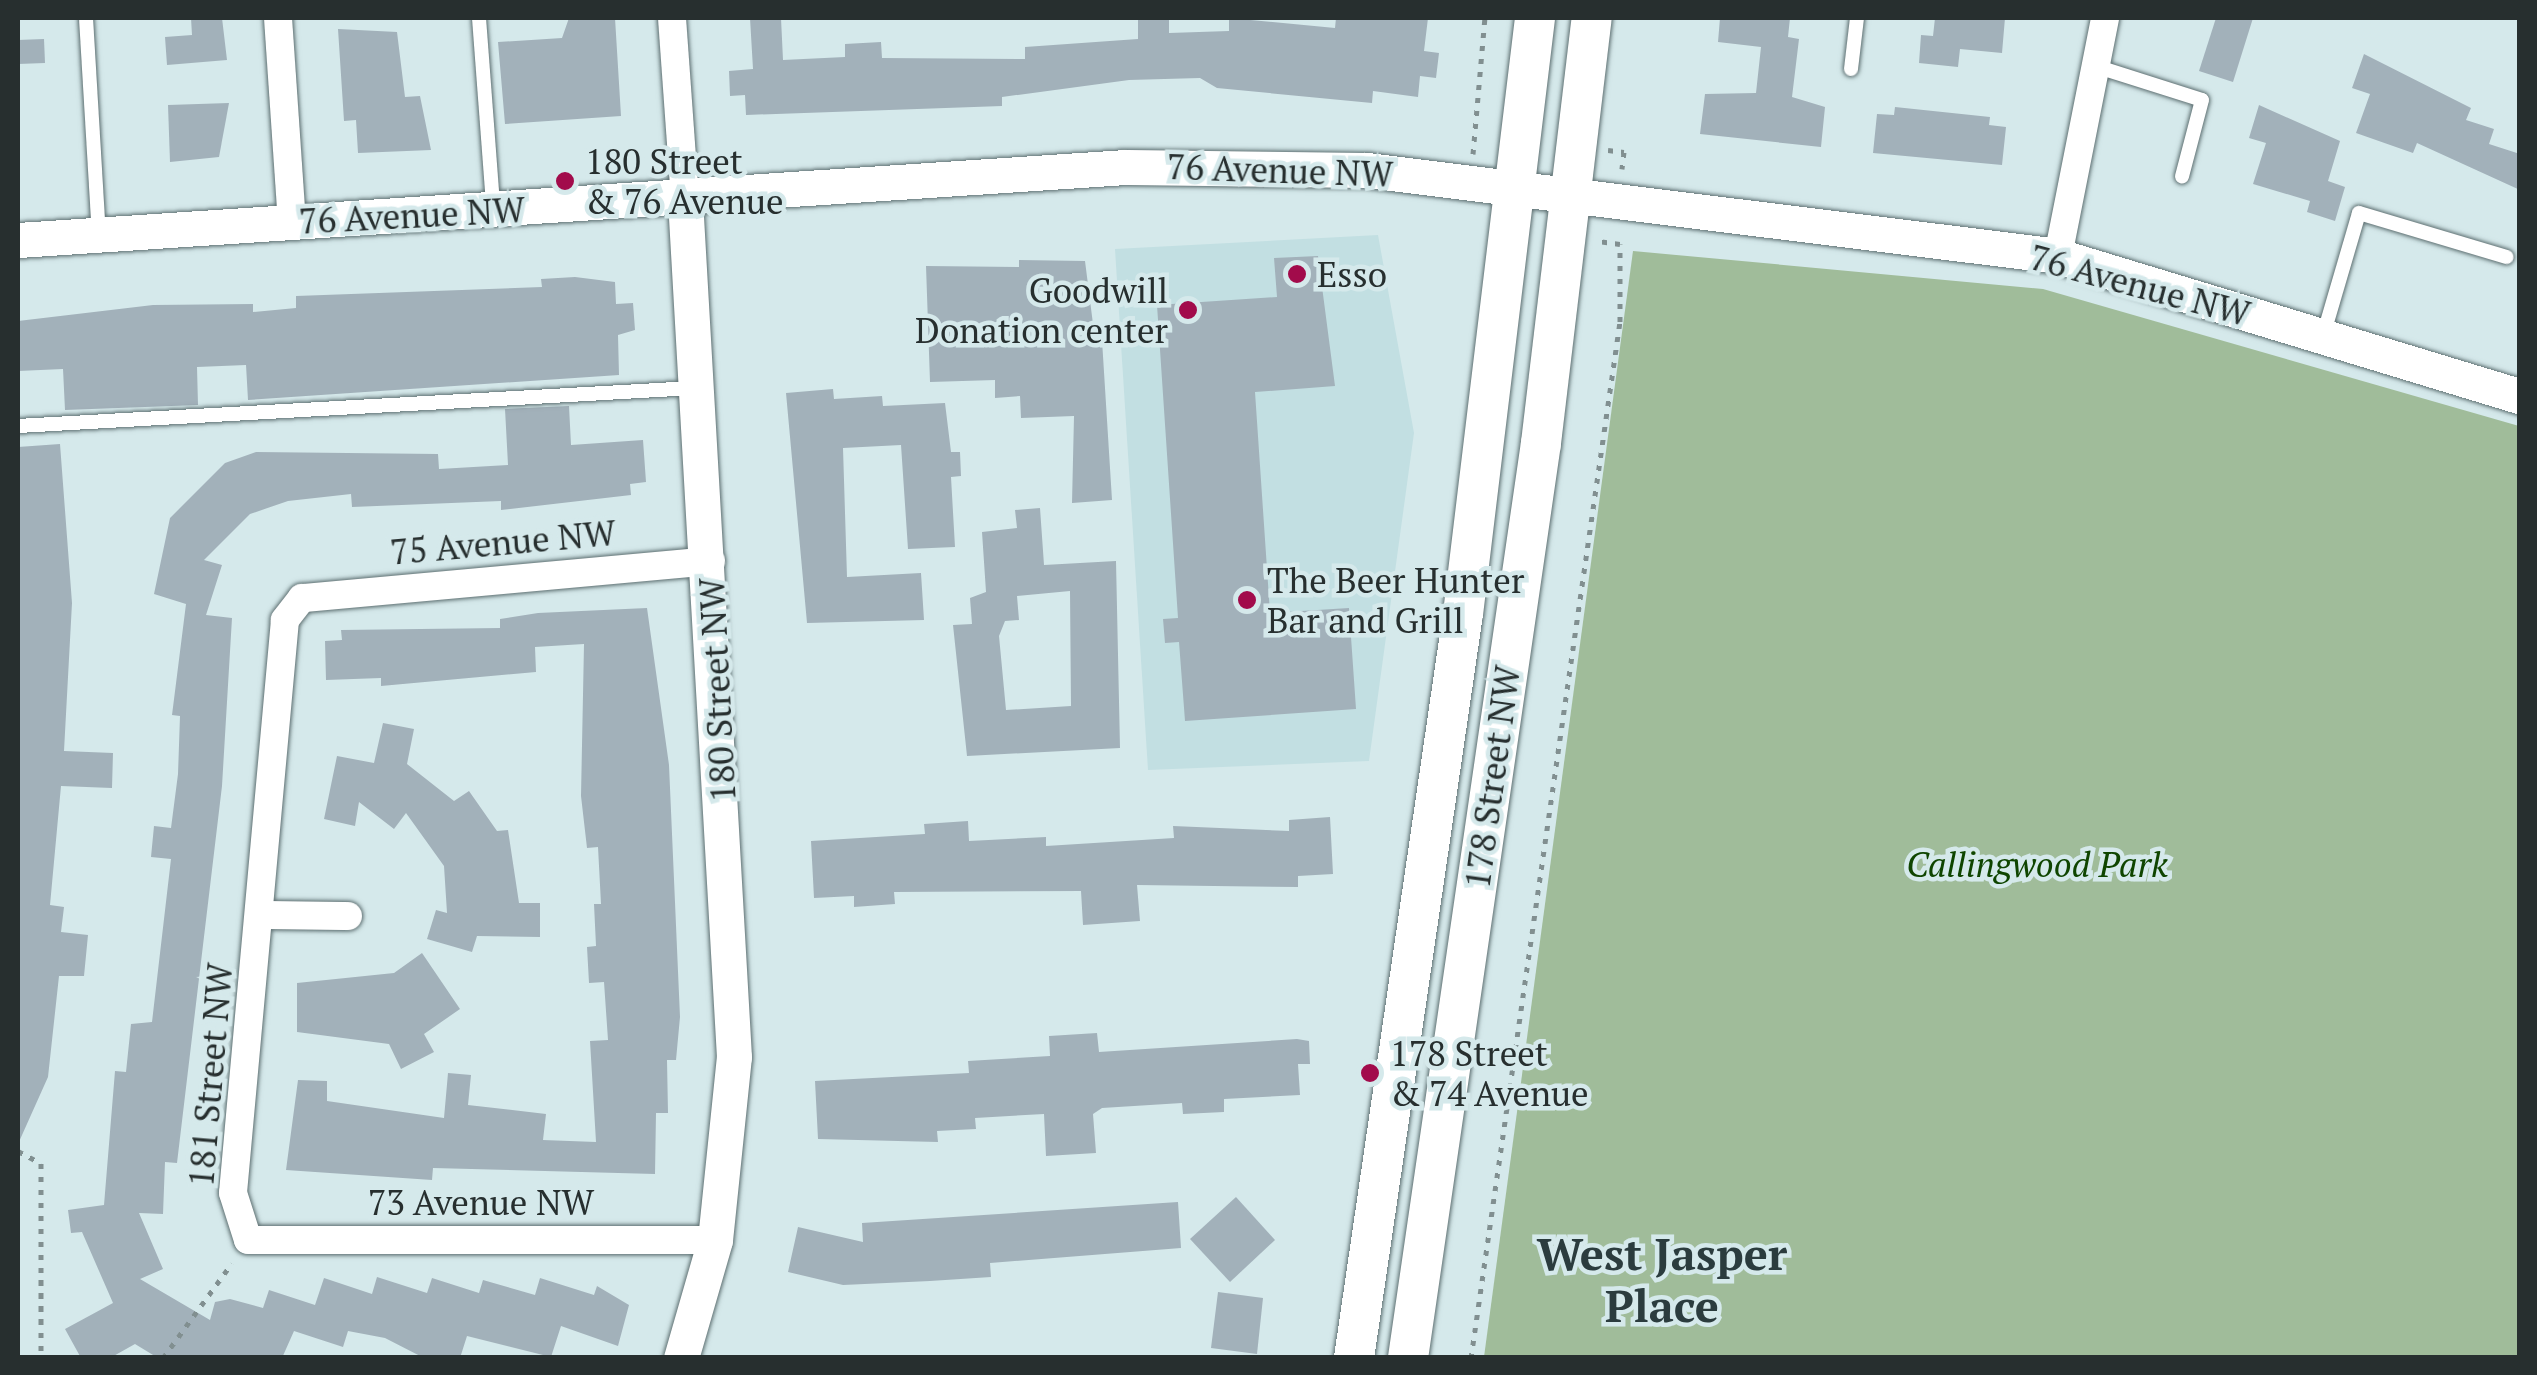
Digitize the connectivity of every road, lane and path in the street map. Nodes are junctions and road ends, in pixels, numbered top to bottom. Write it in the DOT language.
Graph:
graph roads {
  1 [pos="86,18"];
  2 [pos="278,18"];
  3 [pos="479,18"];
  4 [pos="672,18"];
  5 [pos="1484,18"];
  6 [pos="1535,18"];
  7 [pos="1592,18"];
  8 [pos="1857,18"];
  9 [pos="2105,18"];
  10 [pos="2095,66"];
  11 [pos="1851,69"];
  12 [pos="1471,127"];
  13 [pos="2182,176"];
  14 [pos="1518,186"];
  15 [pos="1572,193"];
  16 [pos="685,199"];
  17 [pos="493,210"];
  18 [pos="292,222"];
  19 [pos="99,234"];
  20 [pos="18,240"];
  21 [pos="1620,244"];
  22 [pos="2058,256"];
  23 [pos="2507,257"];
  24 [pos="2322,336"];
  25 [pos="699,388"];
  26 [pos="2520,396"];
  27 [pos="18,426"];
  28 [pos="711,561"];
  29 [pos="302,598"];
  30 [pos="262,915"];
  31 [pos="348,916"];
  32 [pos="18,1151"];
  33 [pos="248,1240"];
  34 [pos="715,1240"];
  35 [pos="42,1358"];
  36 [pos="163,1358"];
  37 [pos="681,1358"];
  38 [pos="1354,1358"];
  39 [pos="1408,1358"];
  40 [pos="1470,1358"];
  1 -- 19 [label="lane"];
  2 -- 18 [label="street"];
  3 -- 17 [label="lane"];
  4 -- 16 [label="street, 180 Street NW"];
  5 -- 12 [label="path"];
  6 -- 14 [label="main road, 178 Street NW"];
  7 -- 15 [label="main road, 178 Street NW"];
  8 -- 11 [label="lane"];
  9 -- 10 [label="street"];
  10 -- 13 [label="lane"];
  10 -- 22 [label="street"];
  14 -- 15 [label="street, 76 Avenue NW"];
  14 -- 16 [label="street, 76 Avenue NW"];
  14 -- 38 [label="main road, 178 Street NW"];
  15 -- 22 [label="street, 76 Avenue NW"];
  15 -- 39 [label="main road, 178 Street NW"];
  16 -- 17 [label="street, 76 Avenue NW"];
  16 -- 25 [label="street, 180 Street NW"];
  17 -- 18 [label="street, 76 Avenue NW"];
  18 -- 19 [label="street, 76 Avenue NW"];
  19 -- 20 [label="street, 76 Avenue NW"];
  21 -- 40 [label="path"];
  22 -- 24 [label="street, 76 Avenue NW"];
  23 -- 24 [label="lane"];
  24 -- 26 [label="street, 76 Avenue NW"];
  25 -- 27 [label="lane"];
  25 -- 28 [label="street, 180 Street NW"];
  28 -- 29 [label="street, 75 Avenue NW"];
  28 -- 34 [label="street, 180 Street NW"];
  29 -- 30 [label="street, 181 Street NW"];
  30 -- 31 [label="street"];
  30 -- 33 [label="street, 181 Street NW"];
  32 -- 35 [label="path"];
  33 -- 34 [label="street, 73 Avenue NW"];
  33 -- 36 [label="path"];
  34 -- 37 [label="street, 180 Street NW"];
}
